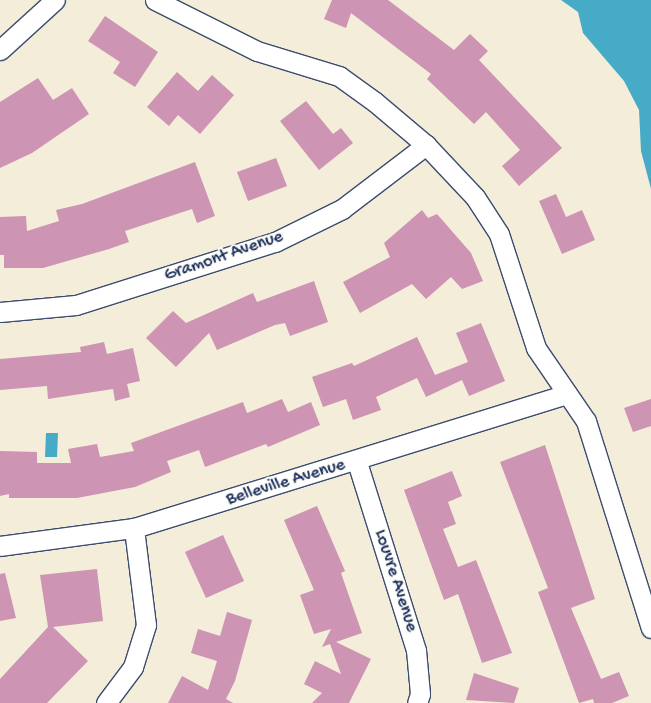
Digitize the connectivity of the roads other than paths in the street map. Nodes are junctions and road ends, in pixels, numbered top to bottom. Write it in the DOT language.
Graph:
graph roads {
  1 [pos="55,0"];
  2 [pos="155,0"];
  3 [pos="0,50"];
  4 [pos="426,145"];
  5 [pos="0,312"];
  6 [pos="567,394"];
  7 [pos="357,462"];
  8 [pos="134,528"];
  9 [pos="0,546"];
  10 [pos="651,628"];
  11 [pos="106,703"];
  12 [pos="418,703"];
  1 -- 3 [label="street"];
  2 -- 4 [label="street"];
  4 -- 5 [label="street, Gramont Avenue"];
  4 -- 6 [label="street"];
  6 -- 7 [label="street, Belleville Avenue"];
  6 -- 10 [label="street"];
  7 -- 8 [label="street, Belleville Avenue"];
  7 -- 12 [label="street, Louvre Avenue"];
  8 -- 9 [label="street, Belleville Avenue"];
  8 -- 11 [label="street"];
}
